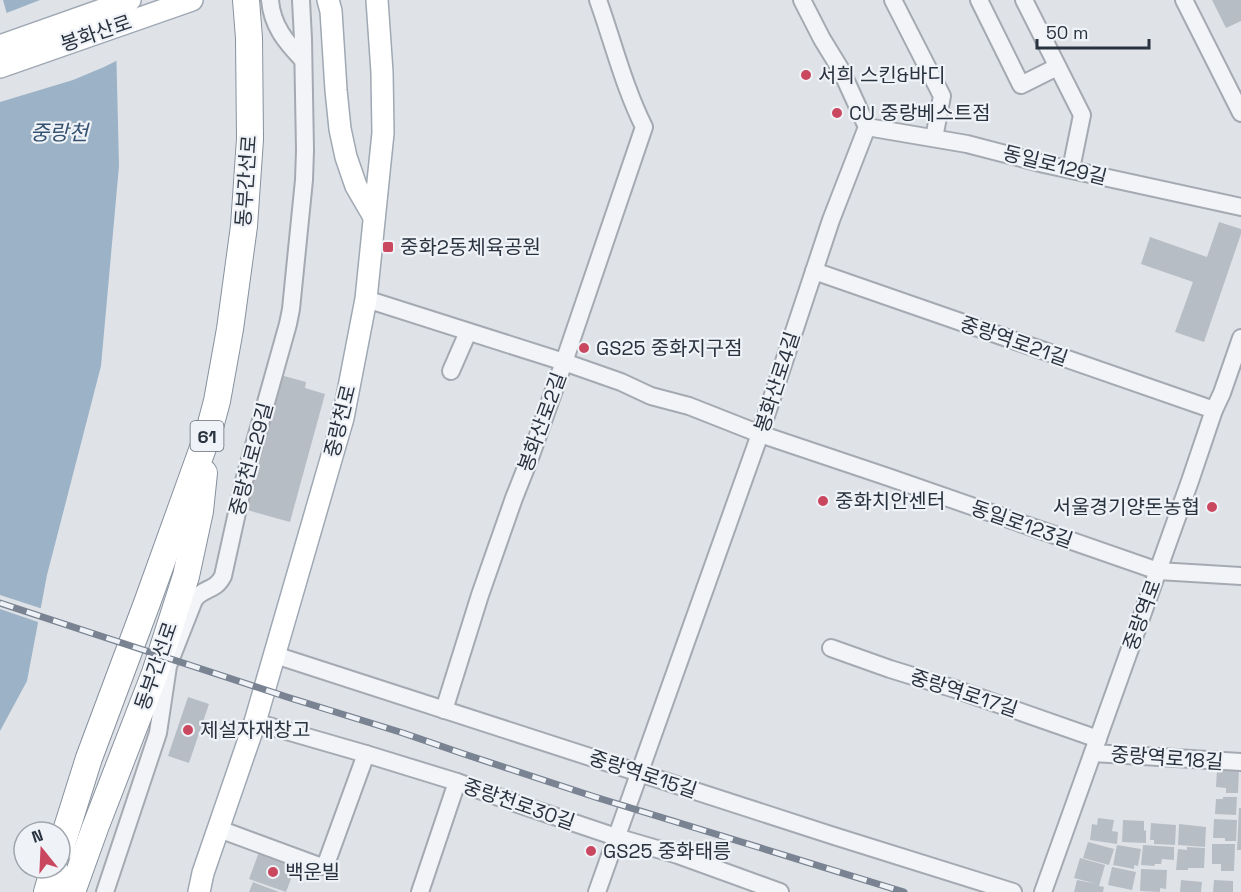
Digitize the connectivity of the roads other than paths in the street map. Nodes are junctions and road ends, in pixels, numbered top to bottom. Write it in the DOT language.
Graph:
graph roads {
  1 [pos="130,0"];
  2 [pos="192,0"];
  3 [pos="246,0"];
  4 [pos="270,0"];
  5 [pos="301,0"];
  6 [pos="328,0"];
  7 [pos="377,0"];
  8 [pos="598,0"];
  9 [pos="802,0"];
  10 [pos="893,0"];
  11 [pos="979,0"];
  12 [pos="1024,0"];
  13 [pos="1184,0"];
  14 [pos="0,46"];
  15 [pos="303,60"];
  16 [pos="0,67"];
  17 [pos="1056,67"];
  18 [pos="1241,113"];
  19 [pos="867,127"];
  20 [pos="934,138"];
  21 [pos="1071,169"];
  22 [pos="1241,207"];
  23 [pos="374,217"];
  24 [pos="814,271"];
  25 [pos="366,299"];
  26 [pos="468,332"];
  27 [pos="1241,338"];
  28 [pos="564,362"];
  29 [pos="451,371"];
  30 [pos="1214,410"];
  31 [pos="208,431"];
  32 [pos="760,434"];
  33 [pos="1158,571"];
  34 [pos="1241,576"];
  35 [pos="831,648"];
  36 [pos="274,655"];
  37 [pos="444,710"];
  38 [pos="255,722"];
  39 [pos="1096,746"];
  40 [pos="366,754"];
  41 [pos="1241,762"];
  42 [pos="639,773"];
  43 [pos="457,782"];
  44 [pos="70,820"];
  45 [pos="219,829"];
  46 [pos="616,837"];
  47 [pos="72,892"];
  48 [pos="105,892"];
  49 [pos="199,892"];
  50 [pos="420,892"];
  51 [pos="597,892"];
  52 [pos="780,892"];
  53 [pos="1013,892"];
  54 [pos="1043,892"];
  1 -- 14 [label="main road, 봉화산로"];
  2 -- 16 [label="main road, 봉화산로"];
  3 -- 31 [label="highway, 동부간선로 / 61"];
  4 -- 15 [label="street"];
  5 -- 15 [label="street, 중랑천로29길"];
  6 -- 23 [label="main road"];
  7 -- 23 [label="main road, 중랑천로"];
  8 -- 28 [label="street, 봉화산로2길"];
  9 -- 19 [label="street"];
  10 -- 20 [label="street"];
  11 -- 17 [label="street"];
  12 -- 17 [label="street"];
  13 -- 18 [label="street"];
  15 -- 48 [label="street, 중랑천로29길"];
  17 -- 21 [label="street"];
  19 -- 20 [label="street, 동일로129길"];
  19 -- 24 [label="street, 봉화산로4길"];
  20 -- 21 [label="street, 동일로129길"];
  21 -- 22 [label="street, 동일로129길"];
  23 -- 25 [label="main road, 중랑천로"];
  24 -- 30 [label="street, 중랑역로21길"];
  24 -- 32 [label="street, 봉화산로4길"];
  25 -- 26 [label="street, 동일로123길"];
  25 -- 36 [label="main road, 중랑천로"];
  26 -- 28 [label="street, 동일로123길"];
  26 -- 29 [label="street"];
  27 -- 30 [label="street, 중랑역로"];
  28 -- 32 [label="street, 동일로123길"];
  28 -- 37 [label="street, 봉화산로2길"];
  30 -- 33 [label="street, 중랑역로"];
  31 -- 44 [label="highway, 동부간선로 / 61"];
  31 -- 47 [label="highway, 동부간선로 / 61"];
  32 -- 33 [label="street, 동일로123길"];
  32 -- 42 [label="street, 봉화산로4길"];
  33 -- 34 [label="street, 동일로123길"];
  33 -- 39 [label="street, 중랑역로"];
  35 -- 39 [label="street, 중랑역로17길"];
  36 -- 37 [label="street, 중랑역로15길"];
  36 -- 38 [label="main road, 중랑천로"];
  37 -- 42 [label="street, 중랑역로15길"];
  38 -- 40 [label="street, 중랑천로30길"];
  38 -- 45 [label="main road, 중랑천로"];
  39 -- 41 [label="street, 중랑역로18길"];
  39 -- 54 [label="street, 중랑역로"];
  40 -- 43 [label="street, 중랑천로30길"];
  40 -- 45 [label="street"];
  42 -- 46 [label="street, 봉화산로4길"];
  42 -- 53 [label="street, 중랑역로15길"];
  43 -- 46 [label="street, 중랑천로30길"];
  43 -- 50 [label="street"];
  45 -- 49 [label="main road, 중랑천로"];
  46 -- 51 [label="street, 봉화산로4길"];
  46 -- 52 [label="street, 중랑천로30길"];
}
